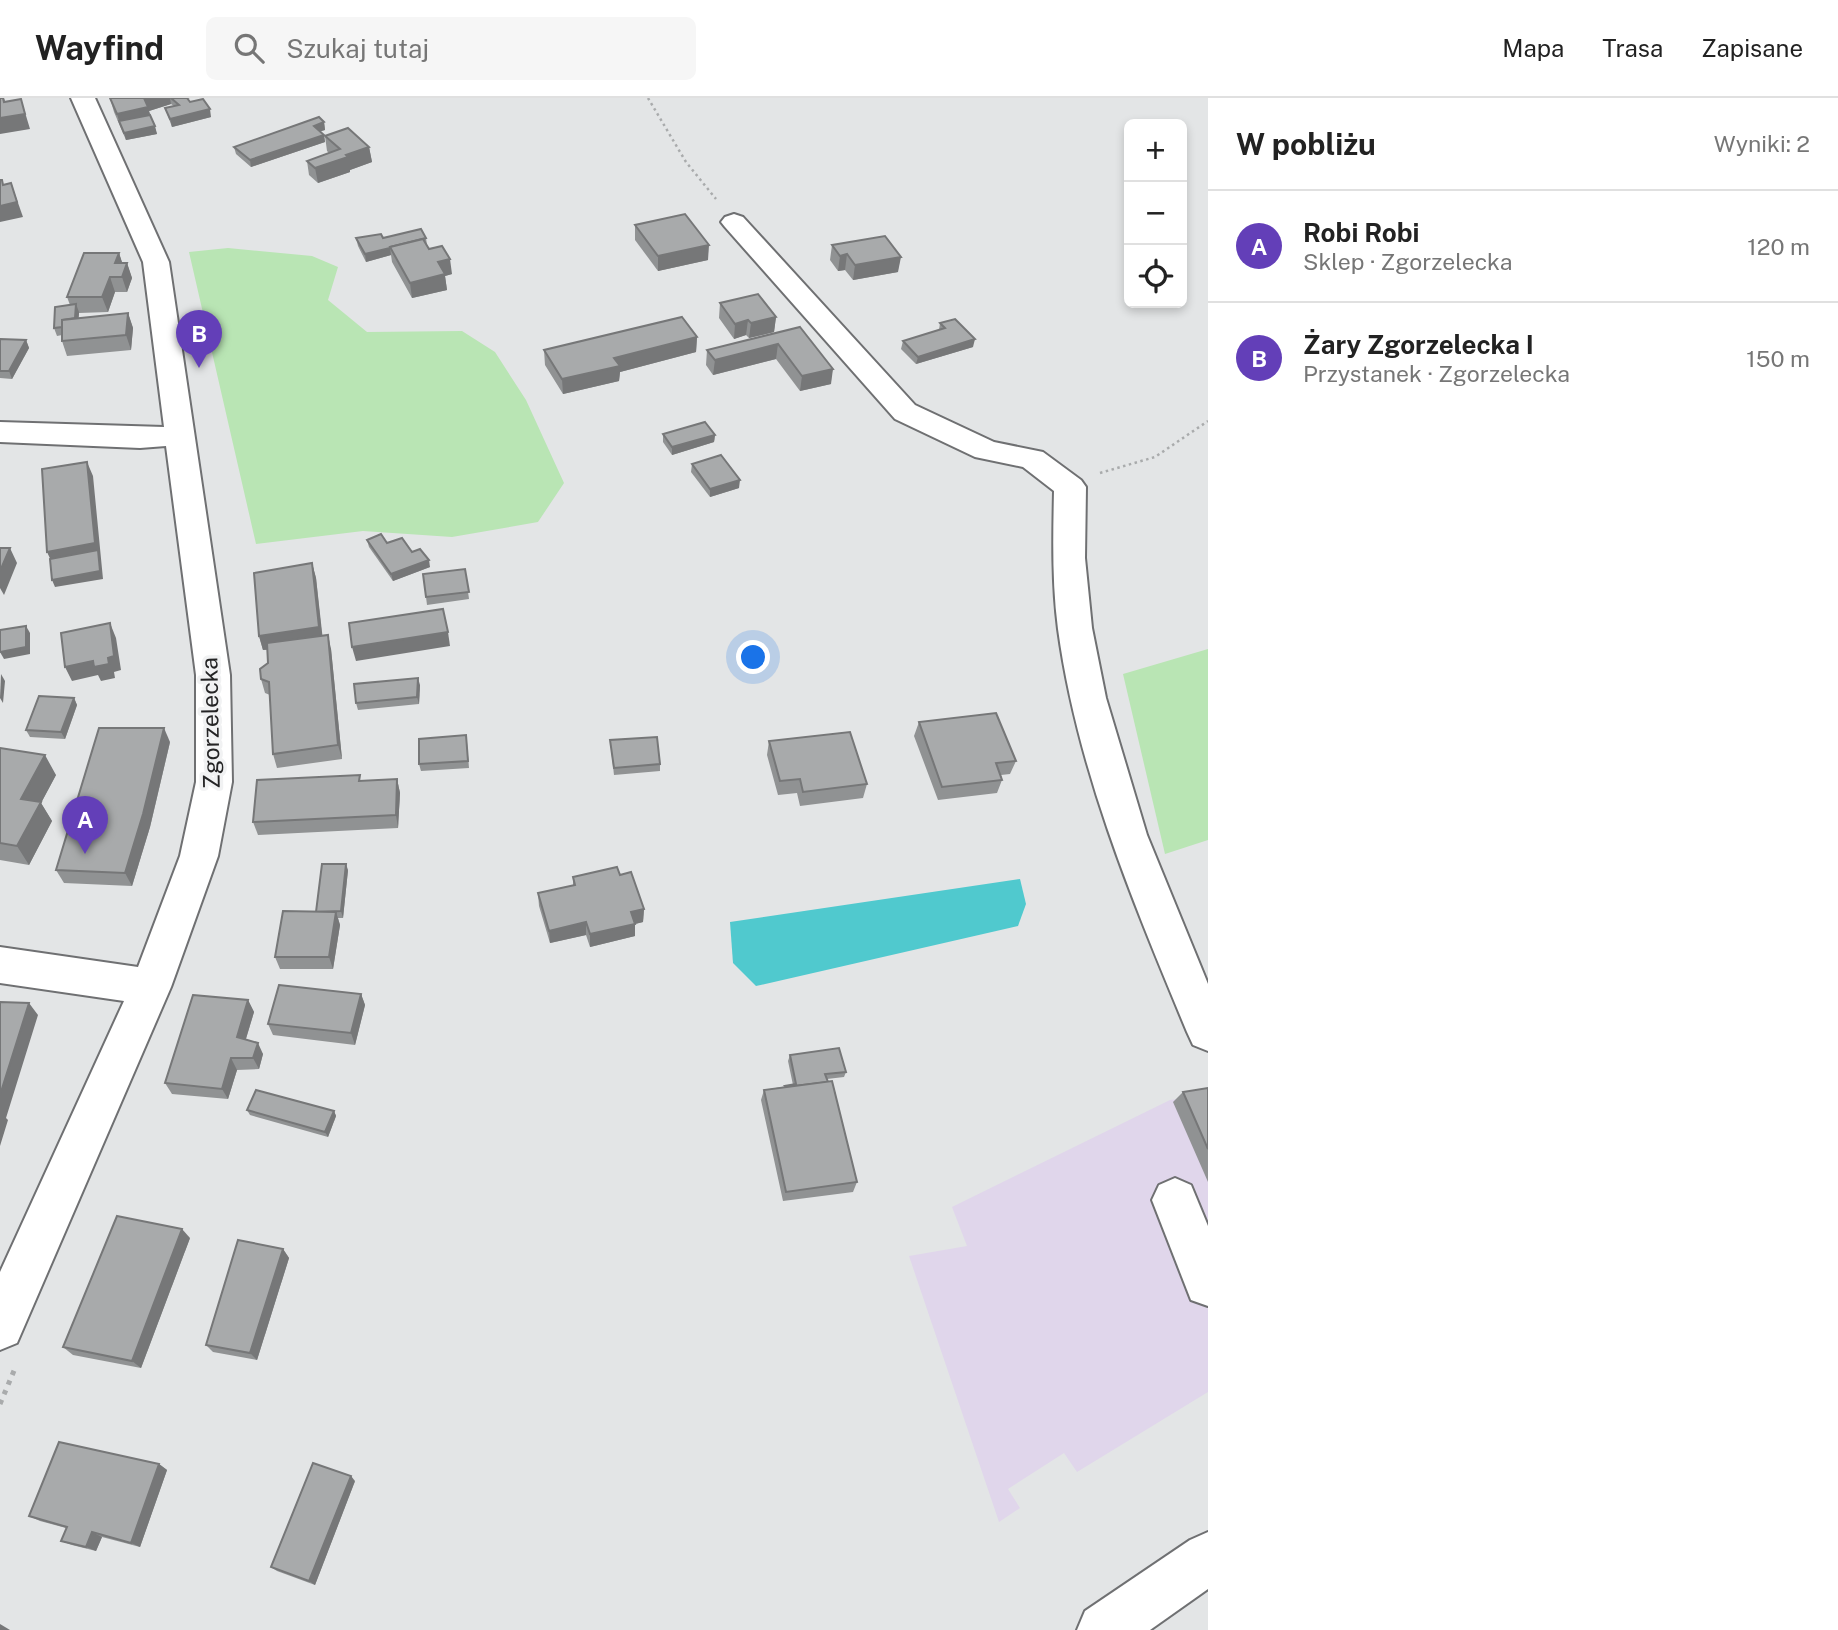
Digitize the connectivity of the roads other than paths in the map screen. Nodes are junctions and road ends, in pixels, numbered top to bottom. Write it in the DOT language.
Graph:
graph roads {
  1 [pos="83,98"];
  2 [pos="734,222"];
  3 [pos="0,432"];
  4 [pos="179,436"];
  5 [pos="0,965"];
  6 [pos="151,987"];
  7 [pos="1208,1032"];
  8 [pos="1175,1200"];
  9 [pos="1208,1283"];
  10 [pos="0,1326"];
  11 [pos="1208,1558"];
  12 [pos="1104,1630"];
  1 -- 4 [label="street, Zgorzelecka"];
  2 -- 7 [label="street"];
  3 -- 4 [label="street"];
  4 -- 6 [label="street, Zgorzelecka"];
  5 -- 6 [label="street"];
  6 -- 10 [label="street, Zgorzelecka"];
  8 -- 9 [label="street"];
  11 -- 12 [label="street"];
}
